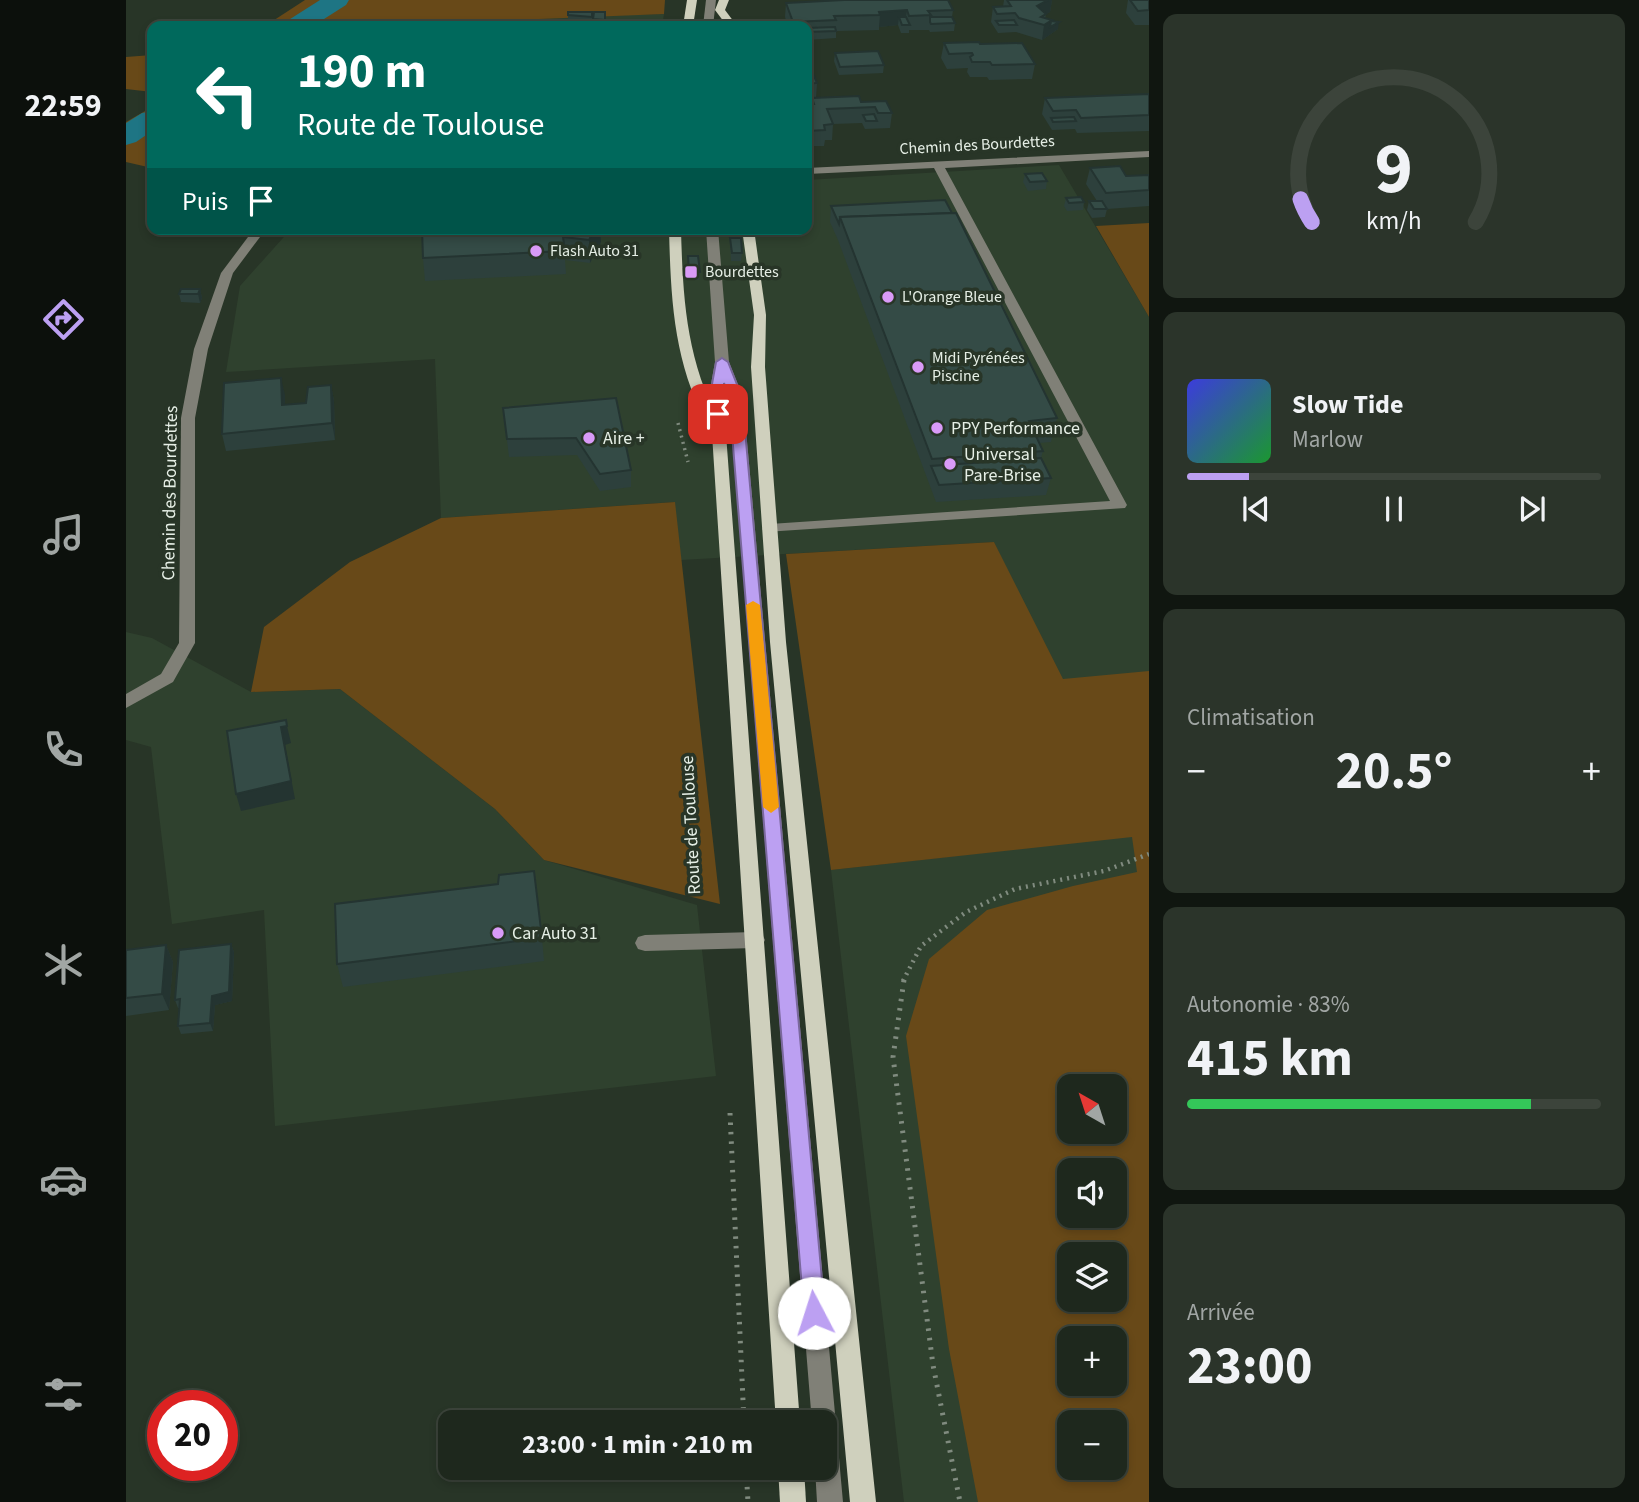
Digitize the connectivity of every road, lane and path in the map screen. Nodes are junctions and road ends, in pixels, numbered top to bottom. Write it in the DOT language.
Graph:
graph roads {
  1 [pos="692,0"];
  2 [pos="711,0"];
  3 [pos="722,5"];
  4 [pos="689,21"];
  5 [pos="708,21"];
  6 [pos="711,21"];
  7 [pos="730,21"];
  8 [pos="1149,154"];
  9 [pos="937,164"];
  10 [pos="812,171"];
  11 [pos="256,235"];
  12 [pos="675,235"];
  13 [pos="712,235"];
  14 [pos="749,235"];
  15 [pos="722,362"];
  16 [pos="675,412"];
  17 [pos="719,434"];
  18 [pos="691,474"];
  19 [pos="770,528"];
  20 [pos="126,702"];
  21 [pos="1149,854"];
  22 [pos="755,940"];
  23 [pos="645,943"];
  24 [pos="729,1106"];
  25 [pos="743,1410"];
  26 [pos="787,1410"];
  27 [pos="823,1410"];
  28 [pos="747,1480"];
  29 [pos="792,1480"];
  30 [pos="828,1480"];
  31 [pos="748,1502"];
  32 [pos="793,1502"];
  33 [pos="830,1502"];
  34 [pos="863,1502"];
  35 [pos="960,1502"];
  1 -- 4 [label="main road"];
  2 -- 5 [label="street"];
  3 -- 6 [label="street"];
  3 -- 7 [label="main road"];
  8 -- 9 [label="street, Chemin des Bourdettes"];
  9 -- 10 [label="street, Chemin des Bourdettes"];
  9 -- 19 [label="street"];
  11 -- 20 [label="street, Chemin des Bourdettes"];
  12 -- 17 [label="main road"];
  13 -- 15 [label="street"];
  14 -- 19 [label="main road"];
  15 -- 17 [label="street"];
  15 -- 27 [label="street"];
  16 -- 18 [label="path"];
  17 -- 22 [label="main road"];
  19 -- 34 [label="main road"];
  21 -- 35 [label="path"];
  22 -- 23 [label="street"];
  22 -- 26 [label="main road"];
  24 -- 25 [label="path"];
  28 -- 31 [label="path"];
  29 -- 32 [label="main road"];
  30 -- 33 [label="street"];
}
